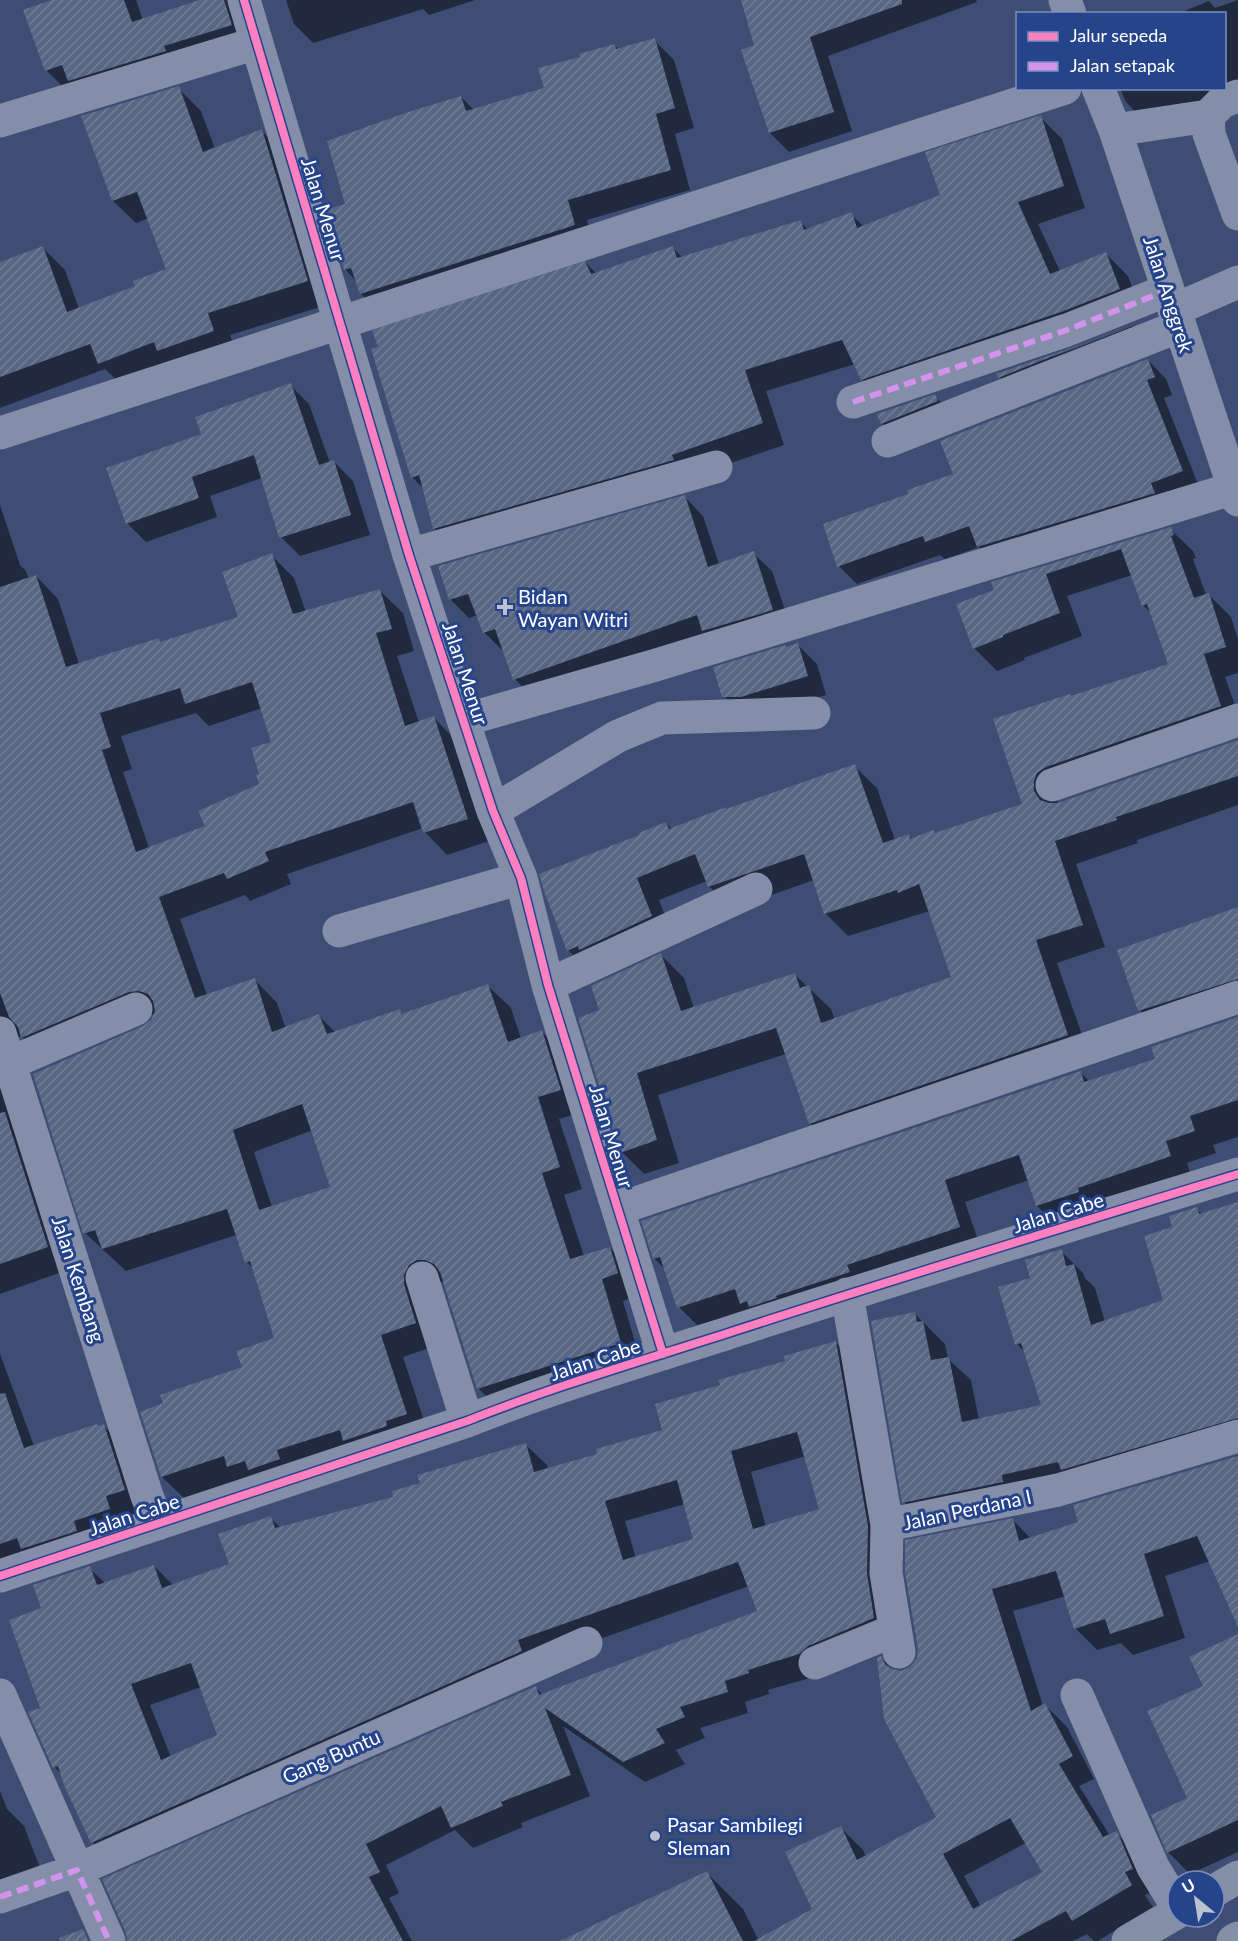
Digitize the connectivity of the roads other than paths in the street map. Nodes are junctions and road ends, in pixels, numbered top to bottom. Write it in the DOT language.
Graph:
graph roads {
  1 [pos="244,0"];
  2 [pos="257,43"];
  3 [pos="1059,90"];
  4 [pos="1099,90"];
  5 [pos="1238,96"];
  6 [pos="1208,116"];
  7 [pos="0,121"];
  8 [pos="1115,130"];
  9 [pos="1238,214"];
  10 [pos="1238,282"];
  11 [pos="1174,308"];
  12 [pos="339,320"];
  13 [pos="853,402"];
  14 [pos="0,433"];
  15 [pos="888,441"];
  16 [pos="716,467"];
  17 [pos="1236,491"];
  18 [pos="409,555"];
  19 [pos="814,713"];
  20 [pos="464,720"];
  21 [pos="1238,720"];
  22 [pos="1052,785"];
  23 [pos="493,811"];
  24 [pos="521,878"];
  25 [pos="756,889"];
  26 [pos="339,931"];
  27 [pos="548,985"];
  28 [pos="1238,997"];
  29 [pos="136,1010"];
  30 [pos="5,1048"];
  31 [pos="1238,1174"];
  32 [pos="618,1209"];
  33 [pos="422,1278"];
  34 [pos="847,1294"];
  35 [pos="663,1354"];
  36 [pos="466,1421"];
  37 [pos="1238,1436"];
  38 [pos="158,1524"];
  39 [pos="886,1525"];
  40 [pos="0,1576"];
  41 [pos="586,1643"];
  42 [pos="815,1663"];
  43 [pos="0,1695"];
  44 [pos="1077,1695"];
  45 [pos="77,1870"];
  46 [pos="1166,1889"];
  47 [pos="0,1897"];
  48 [pos="1166,1917"];
  49 [pos="1238,1938"];
  50 [pos="109,1941"];
  51 [pos="1128,1941"];
  52 [pos="1233,1941"];
  1 -- 2 [label="street, Jalan Menur"];
  2 -- 7 [label="street"];
  2 -- 12 [label="street, Jalan Menur"];
  3 -- 12 [label="street"];
  4 -- 8 [label="street, Jalan Anggrek"];
  5 -- 6 [label="street"];
  6 -- 8 [label="street"];
  6 -- 9 [label="street"];
  8 -- 11 [label="street, Jalan Anggrek"];
  10 -- 11 [label="street"];
  11 -- 13 [label="street"];
  11 -- 15 [label="street"];
  11 -- 17 [label="street, Jalan Anggrek"];
  12 -- 14 [label="street"];
  12 -- 18 [label="street, Jalan Menur"];
  16 -- 18 [label="street"];
  17 -- 20 [label="street"];
  18 -- 20 [label="street, Jalan Menur"];
  19 -- 23 [label="street"];
  20 -- 23 [label="street, Jalan Menur"];
  21 -- 22 [label="street"];
  23 -- 24 [label="street, Jalan Menur"];
  24 -- 26 [label="street"];
  24 -- 27 [label="street, Jalan Menur"];
  25 -- 27 [label="street"];
  27 -- 32 [label="street, Jalan Menur"];
  28 -- 32 [label="street"];
  29 -- 30 [label="street"];
  30 -- 38 [label="street, Jalan Kembang"];
  31 -- 34 [label="street, Jalan Cabe"];
  32 -- 35 [label="street, Jalan Menur"];
  33 -- 36 [label="street"];
  34 -- 35 [label="street, Jalan Cabe"];
  34 -- 39 [label="street, Jalan Perdana I"];
  35 -- 36 [label="street, Jalan Cabe"];
  36 -- 38 [label="street, Jalan Cabe"];
  37 -- 39 [label="street, Jalan Perdana I"];
  38 -- 40 [label="street, Jalan Cabe"];
  39 -- 42 [label="street"];
  41 -- 45 [label="street, Gang Buntu"];
  43 -- 45 [label="street"];
  44 -- 46 [label="street"];
  45 -- 47 [label="street, Gang Buntu"];
  45 -- 50 [label="street"];
  48 -- 51 [label="highway"];
  49 -- 52 [label="highway"];
}
